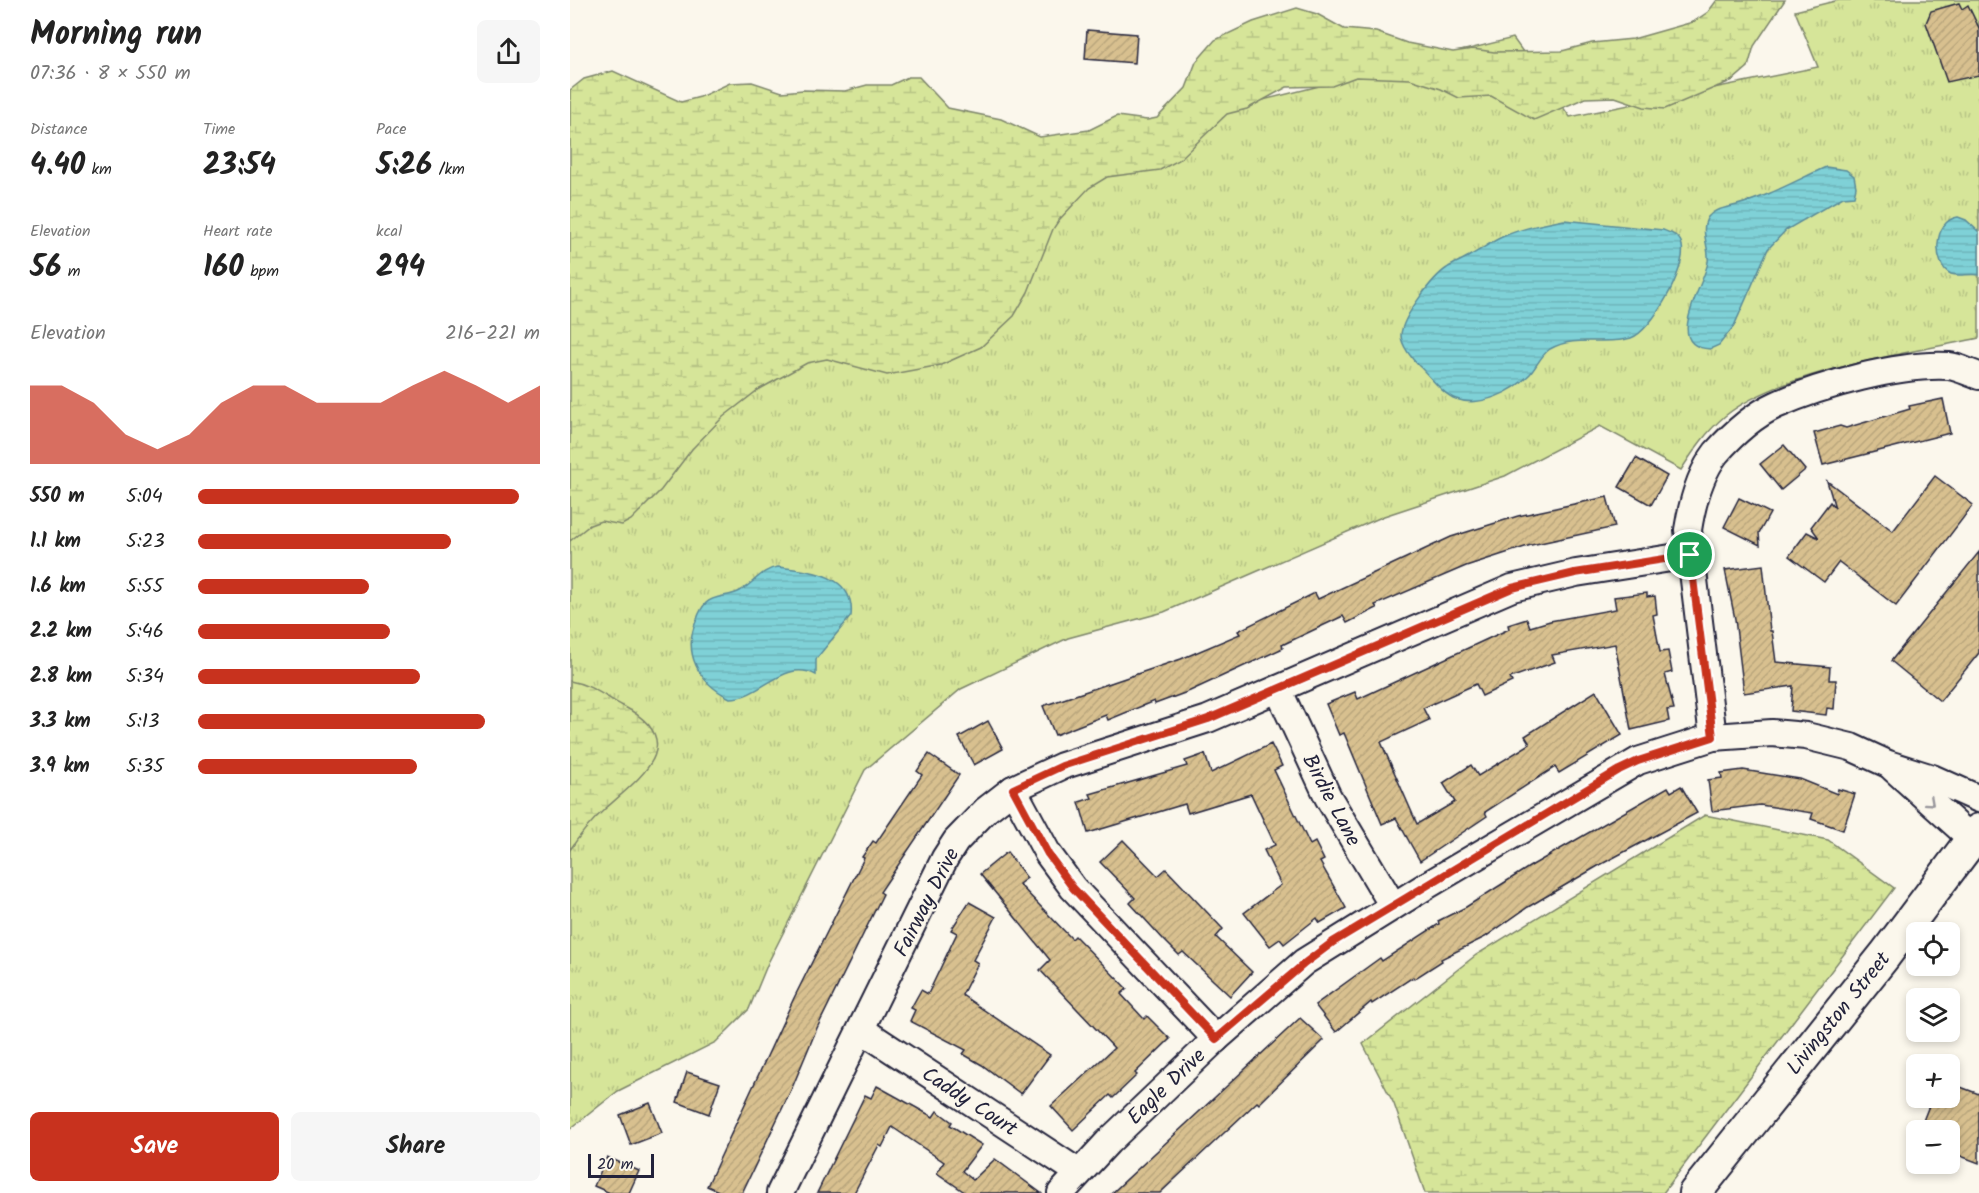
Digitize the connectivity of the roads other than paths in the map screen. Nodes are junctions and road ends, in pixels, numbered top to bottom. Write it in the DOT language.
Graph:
graph roads {
  1 [pos="1979,376"];
  2 [pos="1690,555"];
  3 [pos="1278,689"];
  4 [pos="1713,737"];
  5 [pos="1888,764"];
  6 [pos="1013,789"];
  7 [pos="1979,800"];
  8 [pos="1975,835"];
  9 [pos="1393,906"];
  10 [pos="862,1030"];
  11 [pos="1216,1039"];
  12 [pos="1078,1172"];
  13 [pos="780,1193"];
  14 [pos="1061,1193"];
  15 [pos="1695,1193"];
  1 -- 2 [label="street"];
  2 -- 3 [label="street, Fairway Drive"];
  2 -- 4 [label="street"];
  3 -- 6 [label="street, Fairway Drive"];
  3 -- 9 [label="street, Birdie Lane"];
  4 -- 5 [label="street, Eagle Drive"];
  4 -- 9 [label="street, Eagle Drive"];
  5 -- 7 [label="street, Eagle Drive"];
  5 -- 8 [label="street, Eagle Drive, one-way"];
  6 -- 10 [label="street, Fairway Drive"];
  6 -- 11 [label="street"];
  8 -- 15 [label="street, Livingston Street"];
  9 -- 11 [label="street, Eagle Drive"];
  10 -- 12 [label="street, Caddy Court"];
  10 -- 13 [label="street, Fairway Drive"];
  11 -- 12 [label="street, Eagle Drive"];
  12 -- 14 [label="street, Eagle Drive"];
}
